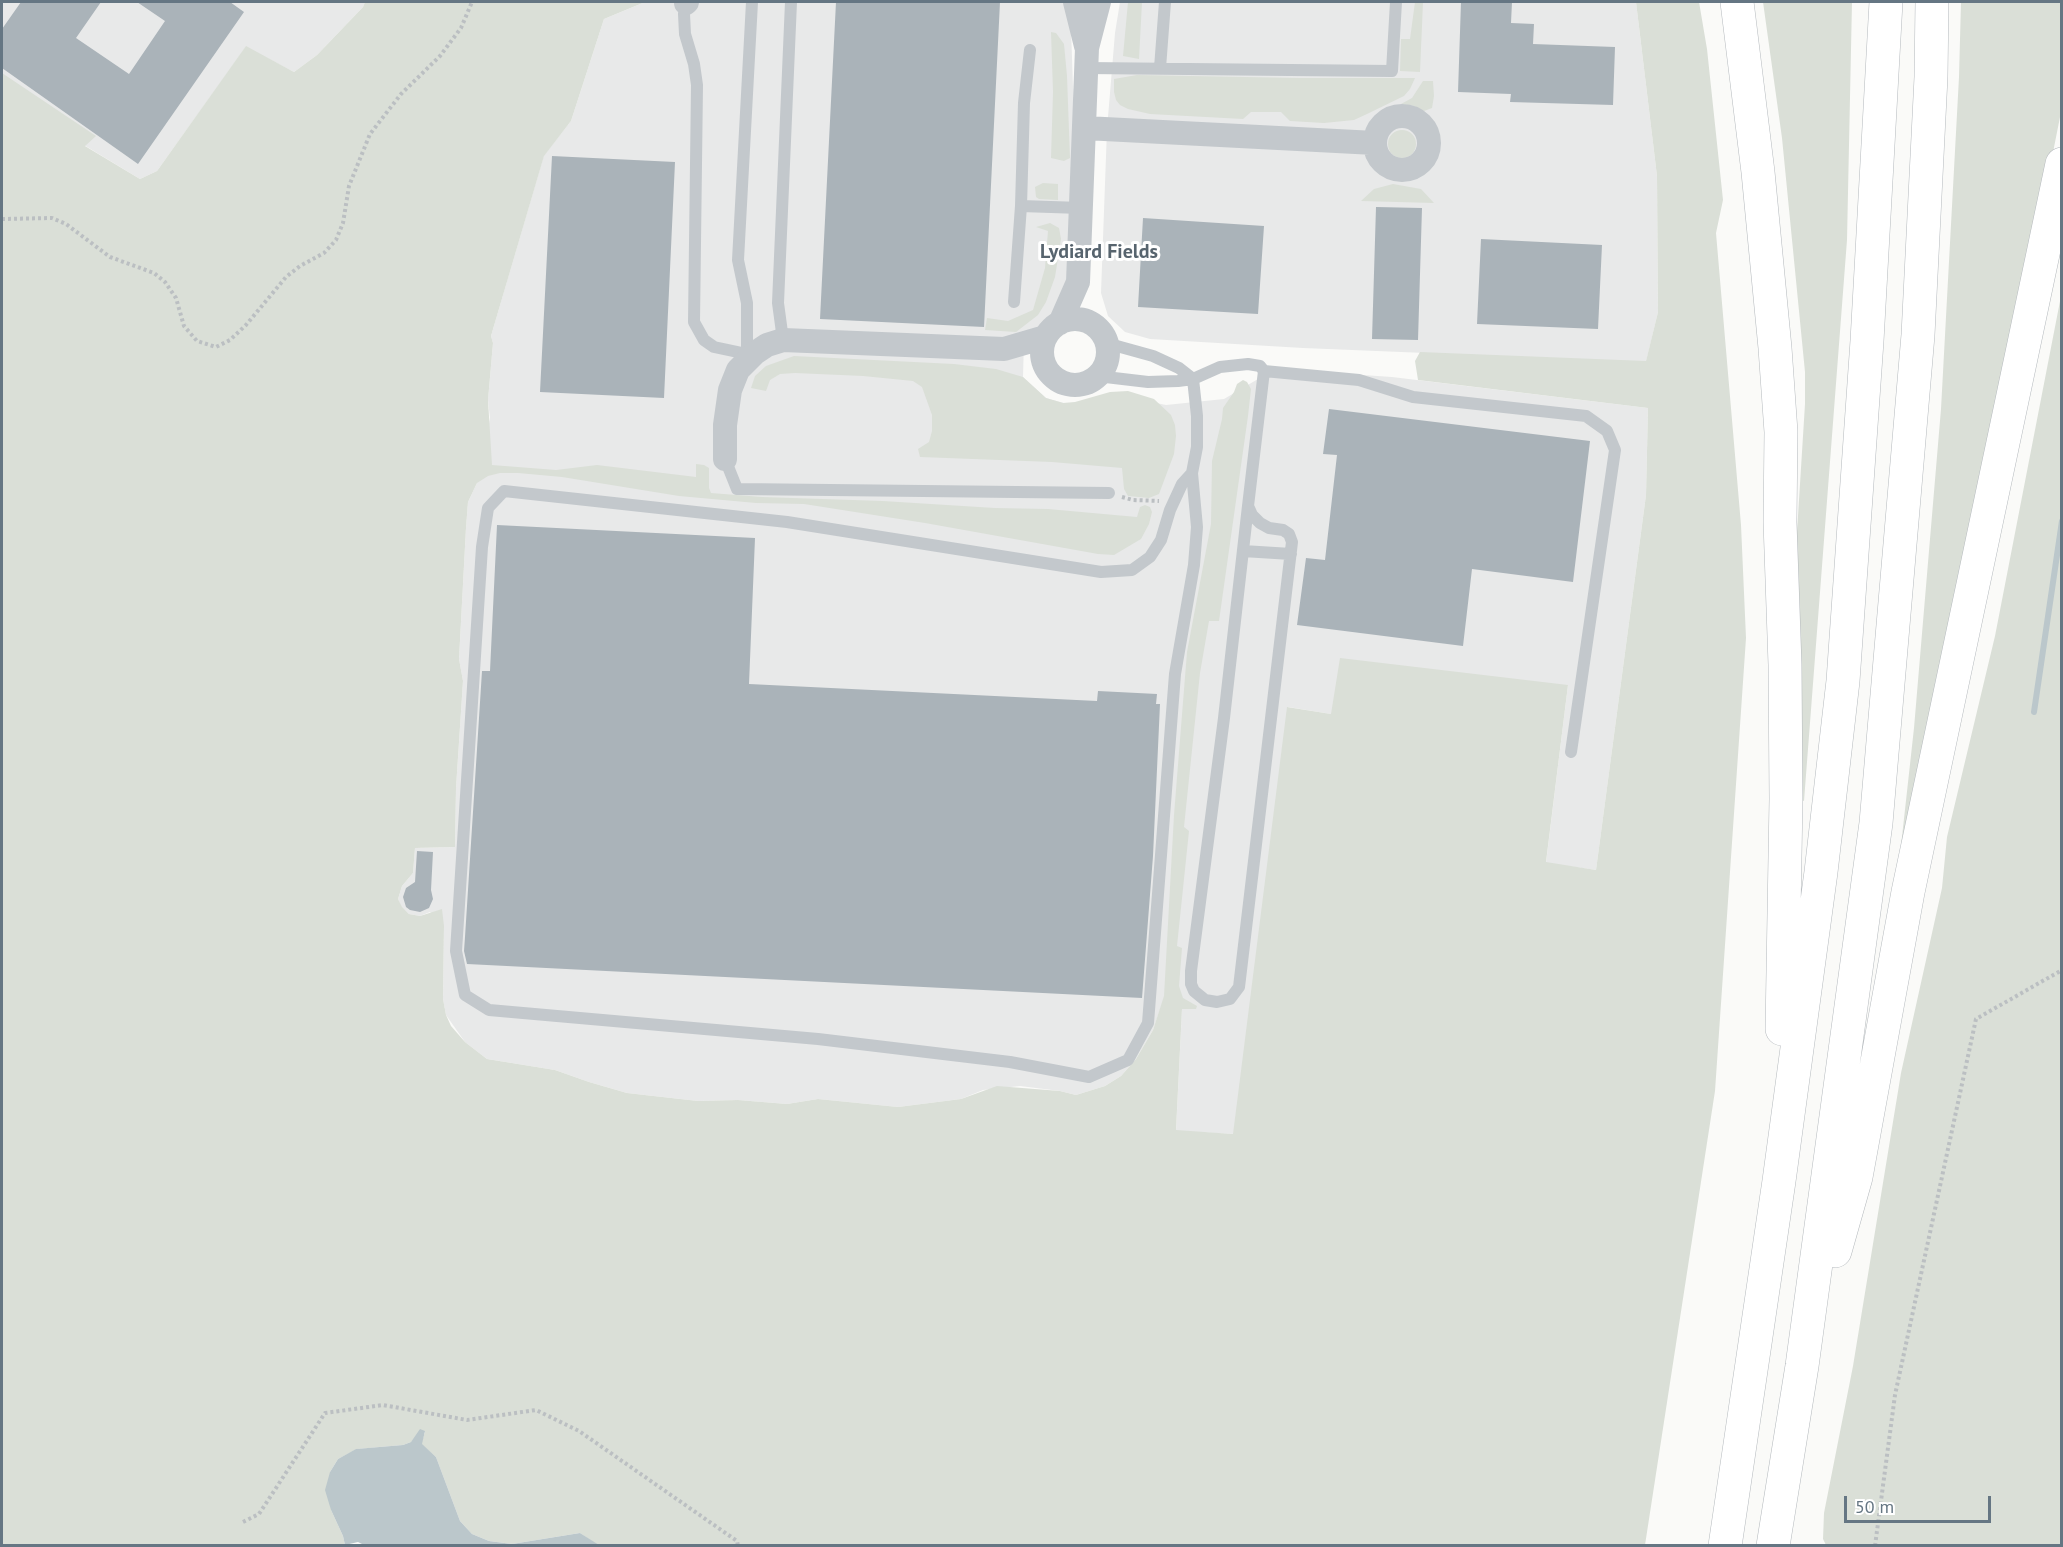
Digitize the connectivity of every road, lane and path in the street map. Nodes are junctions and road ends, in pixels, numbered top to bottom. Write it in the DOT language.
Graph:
graph roads {
  1 [pos="472,2"];
  2 [pos="687,2"];
  3 [pos="752,2"];
  4 [pos="791,2"];
  5 [pos="1075,2"];
  6 [pos="1100,2"];
  7 [pos="1165,2"];
  8 [pos="1396,2"];
  9 [pos="1737,2"];
  10 [pos="1886,2"];
  11 [pos="1932,2"];
  12 [pos="1030,50"];
  13 [pos="1087,58"];
  14 [pos="1160,68"];
  15 [pos="1085,129"];
  16 [pos="1376,143"];
  17 [pos="2061,164"];
  18 [pos="1021,206"];
  19 [pos="1081,208"];
  20 [pos="2,219"];
  21 [pos="1078,282"];
  22 [pos="1014,302"];
  23 [pos="1053,330"];
  24 [pos="1100,334"];
  25 [pos="783,340"];
  26 [pos="1004,349"];
  27 [pos="751,353"];
  28 [pos="1046,369"];
  29 [pos="1264,371"];
  30 [pos="1097,376"];
  31 [pos="1193,379"];
  32 [pos="725,459"];
  33 [pos="1192,472"];
  34 [pos="1109,493"];
  35 [pos="1174,501"];
  36 [pos="1248,506"];
  37 [pos="1243,551"];
  38 [pos="1291,555"];
  39 [pos="1571,752"];
  40 [pos="2061,970"];
  41 [pos="1779,1181"];
  42 [pos="1802,1366"];
  43 [pos="243,1522"];
  44 [pos="738,1545"];
  45 [pos="1725,1545"];
  46 [pos="1773,1545"];
  47 [pos="1875,1545"];
  1 -- 20 [label="path"];
  2 -- 27 [label="lane"];
  3 -- 27 [label="lane"];
  4 -- 25 [label="lane"];
  5 -- 13 [label="street"];
  6 -- 13 [label="street"];
  7 -- 14 [label="lane"];
  8 -- 14 [label="lane"];
  9 -- 41 [label="highway"];
  10 -- 41 [label="highway"];
  11 -- 42 [label="highway"];
  12 -- 18 [label="lane"];
  13 -- 14 [label="lane"];
  13 -- 15 [label="street"];
  15 -- 16 [label="street"];
  15 -- 19 [label="street"];
  17 -- 42 [label="highway"];
  18 -- 19 [label="lane"];
  18 -- 22 [label="lane"];
  19 -- 21 [label="street"];
  21 -- 23 [label="street"];
  21 -- 24 [label="street"];
  23 -- 24 [label="street"];
  23 -- 26 [label="street"];
  23 -- 28 [label="street"];
  24 -- 30 [label="street"];
  24 -- 31 [label="lane"];
  25 -- 26 [label="street"];
  25 -- 27 [label="street"];
  26 -- 28 [label="street"];
  27 -- 32 [label="street"];
  28 -- 30 [label="street"];
  29 -- 31 [label="lane"];
  29 -- 36 [label="lane"];
  29 -- 39 [label="lane"];
  30 -- 31 [label="lane"];
  31 -- 33 [label="lane"];
  32 -- 34 [label="lane"];
  33 -- 35 [label="lane"];
  33 -- 35 [label="lane"];
  34 -- 35 [label="path"];
  36 -- 37 [label="lane"];
  36 -- 38 [label="lane"];
  37 -- 38 [label="lane"];
  37 -- 38 [label="lane"];
  40 -- 47 [label="path"];
  41 -- 45 [label="highway"];
  42 -- 46 [label="highway"];
  43 -- 44 [label="path"];
}
